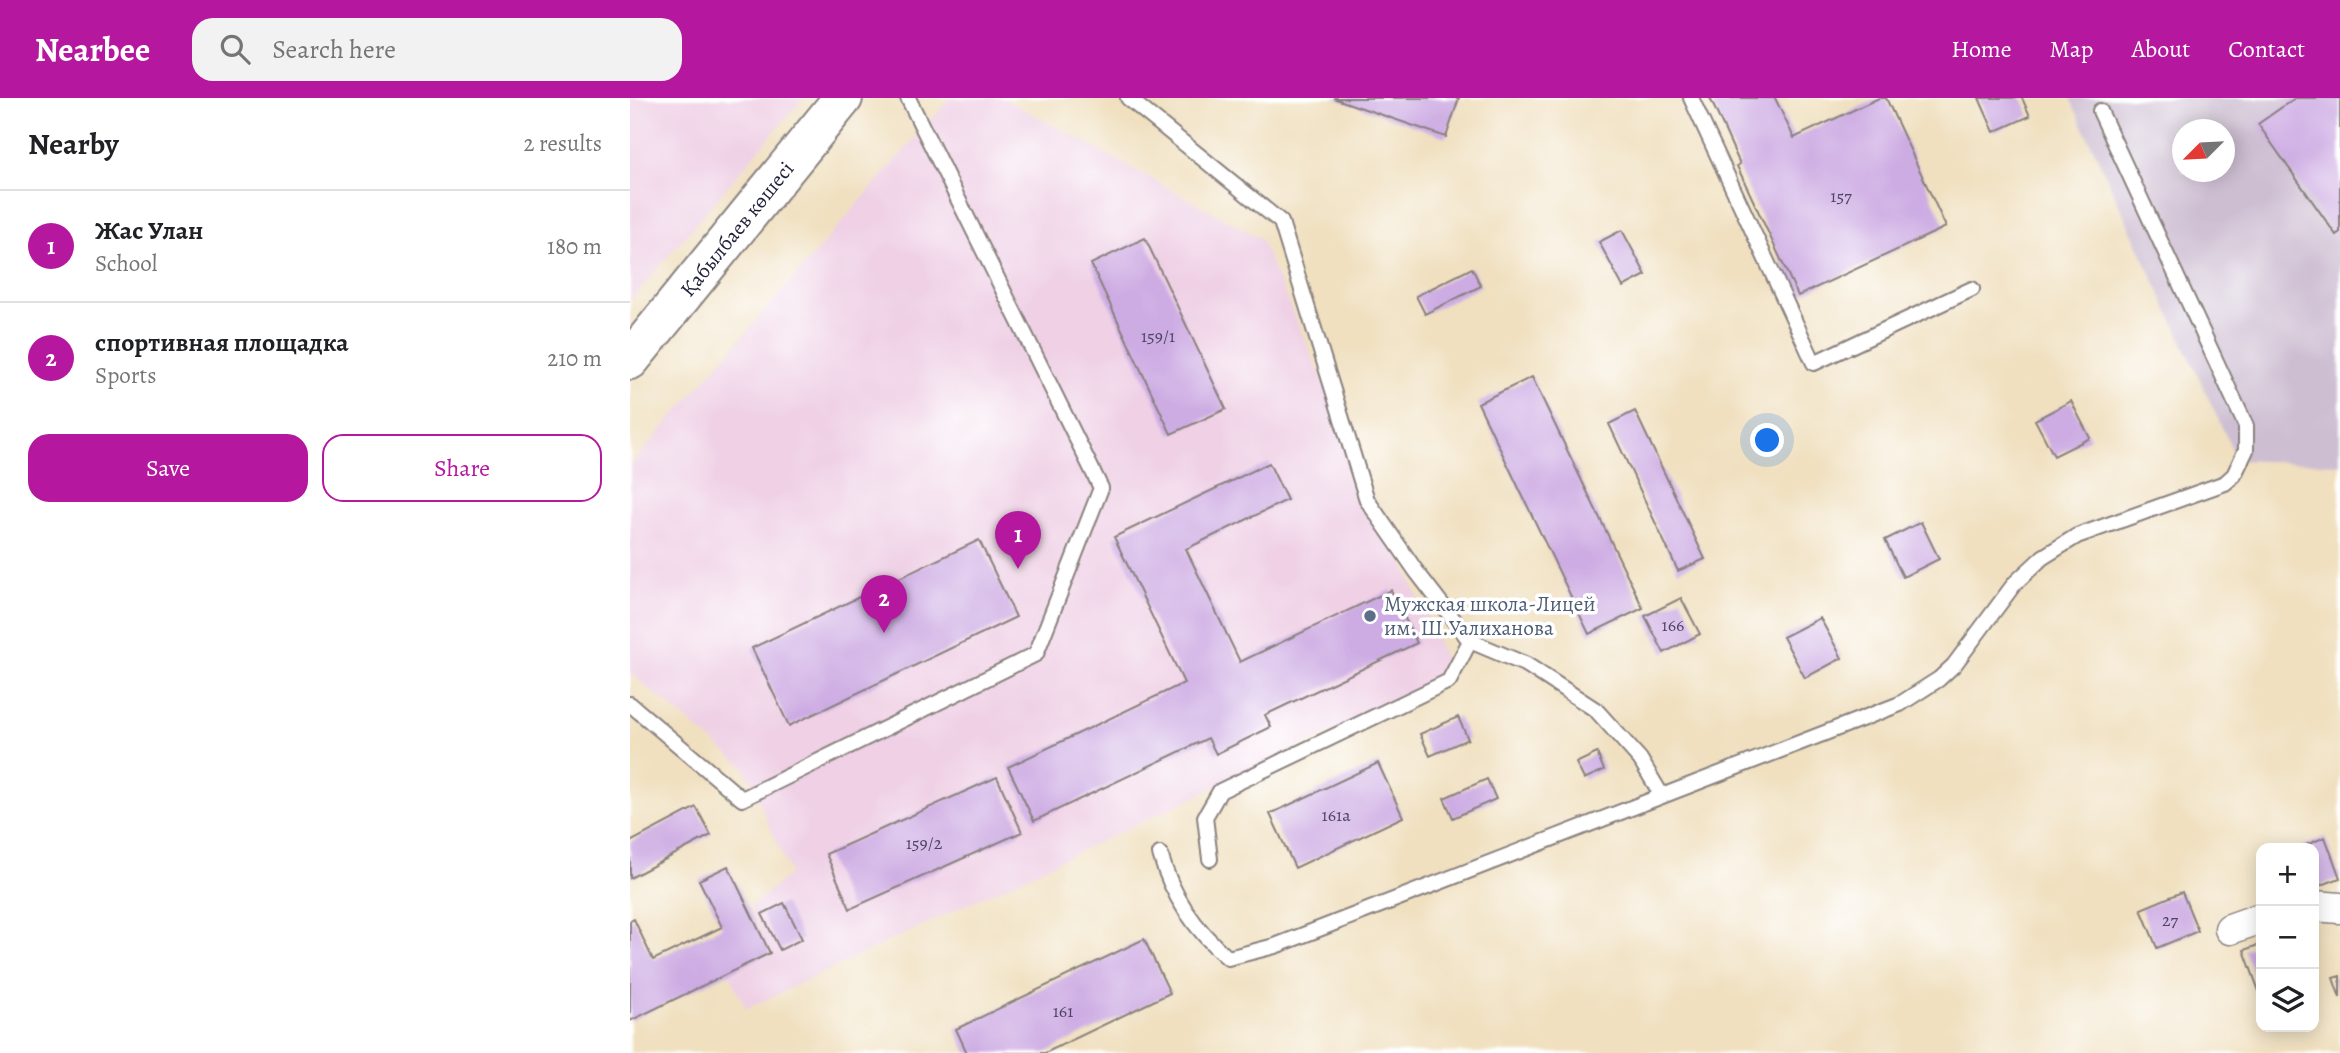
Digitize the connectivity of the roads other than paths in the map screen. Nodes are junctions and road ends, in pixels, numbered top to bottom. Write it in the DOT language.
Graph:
graph roads {
  1 [pos="843,98"];
  2 [pos="908,98"];
  3 [pos="1128,98"];
  4 [pos="1691,98"];
  5 [pos="2100,111"];
  6 [pos="1972,289"];
  7 [pos="630,360"];
  8 [pos="1470,641"];
  9 [pos="630,704"];
  10 [pos="1662,796"];
  11 [pos="1160,854"];
  12 [pos="1210,859"];
  13 [pos="2319,906"];
  14 [pos="2340,908"];
  15 [pos="2256,920"];
  16 [pos="2230,929"];
  1 -- 7 [label="main road, Қабылбаев көшесі"];
  2 -- 9 [label="lane"];
  3 -- 8 [label="lane"];
  4 -- 6 [label="lane"];
  5 -- 10 [label="lane"];
  8 -- 10 [label="lane"];
  8 -- 12 [label="lane"];
  10 -- 11 [label="lane"];
  13 -- 14 [label="street"];
  15 -- 16 [label="street"];
}
